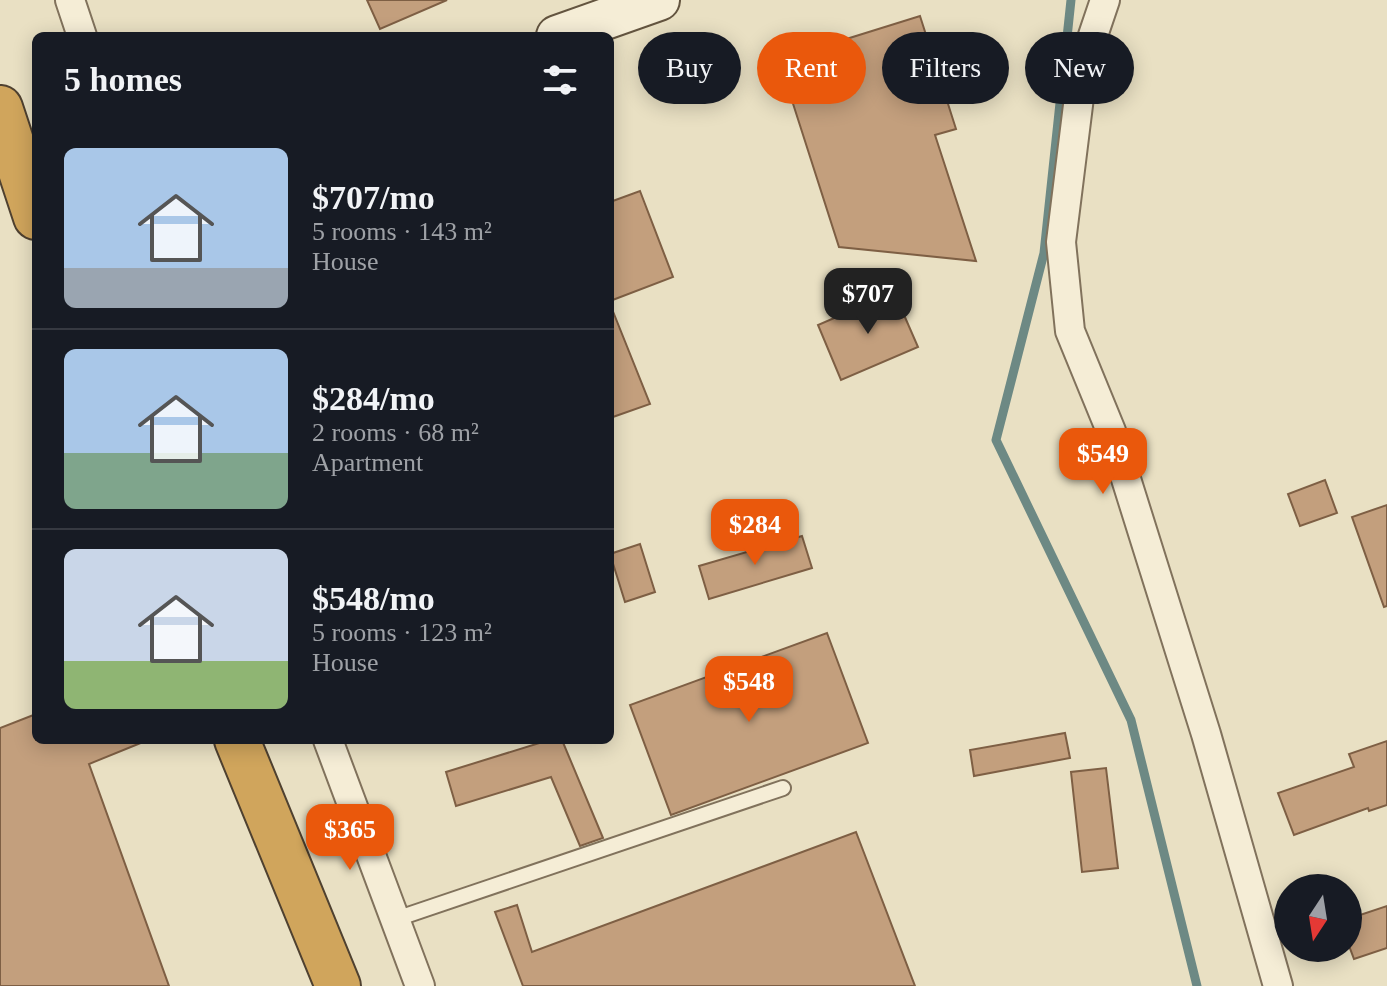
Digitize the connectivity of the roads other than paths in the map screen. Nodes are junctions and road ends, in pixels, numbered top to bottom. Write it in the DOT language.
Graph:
graph roads {
  1 [pos="70,0"];
  2 [pos="659,0"];
  3 [pos="1105,0"];
  4 [pos="81,32"];
  5 [pos="568,32"];
  6 [pos="0,108"];
  7 [pos="32,205"];
  8 [pos="239,744"];
  9 [pos="330,744"];
  10 [pos="783,788"];
  11 [pos="396,919"];
  12 [pos="338,986"];
  13 [pos="420,986"];
  14 [pos="1278,986"];
  1 -- 4 [label="street"];
  2 -- 5 [label="street"];
  3 -- 14 [label="street"];
  6 -- 7 [label="highway"];
  8 -- 12 [label="highway"];
  9 -- 11 [label="street"];
  10 -- 11 [label="lane"];
  11 -- 13 [label="street"];
}
